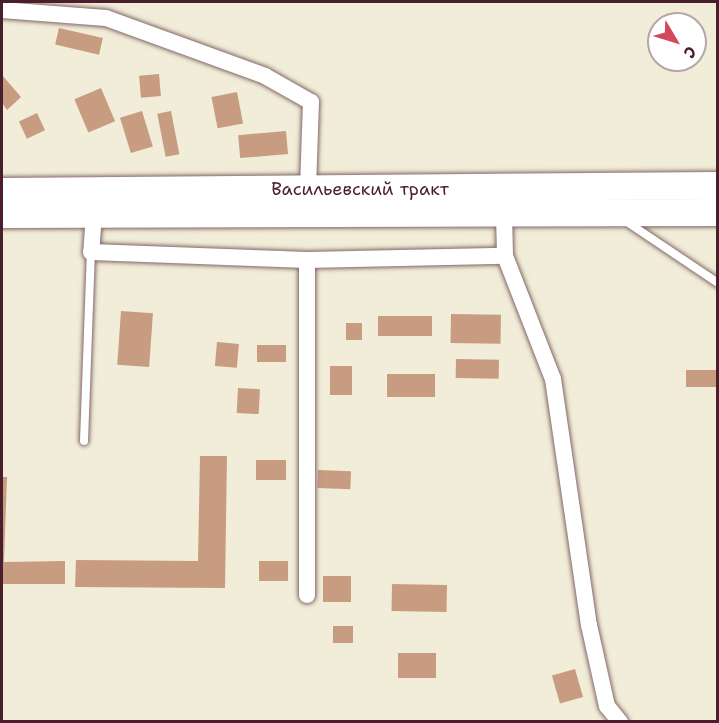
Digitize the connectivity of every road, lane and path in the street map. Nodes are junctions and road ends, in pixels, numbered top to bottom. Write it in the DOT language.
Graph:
graph roads {
  1 [pos="2,10"];
  2 [pos="717,185"];
  3 [pos="308,189"];
  4 [pos="2,191"];
  5 [pos="717,212"];
  6 [pos="94,213"];
  7 [pos="2,214"];
  8 [pos="504,214"];
  9 [pos="616,215"];
  10 [pos="91,252"];
  11 [pos="506,256"];
  12 [pos="307,260"];
  13 [pos="717,283"];
  14 [pos="84,441"];
  15 [pos="307,595"];
  16 [pos="620,722"];
  1 -- 3 [label="street"];
  2 -- 3 [label="main road, Васильевский тракт"];
  3 -- 4 [label="main road, Васильевский тракт"];
  5 -- 9 [label="main road, Васильевский тракт"];
  6 -- 7 [label="main road, Васильевский тракт"];
  6 -- 8 [label="main road, Васильевский тракт"];
  6 -- 10 [label="street"];
  8 -- 9 [label="main road, Васильевский тракт"];
  8 -- 11 [label="street"];
  9 -- 13 [label="lane"];
  10 -- 12 [label="street"];
  10 -- 14 [label="lane"];
  11 -- 12 [label="street"];
  11 -- 16 [label="street"];
  12 -- 15 [label="street"];
}
